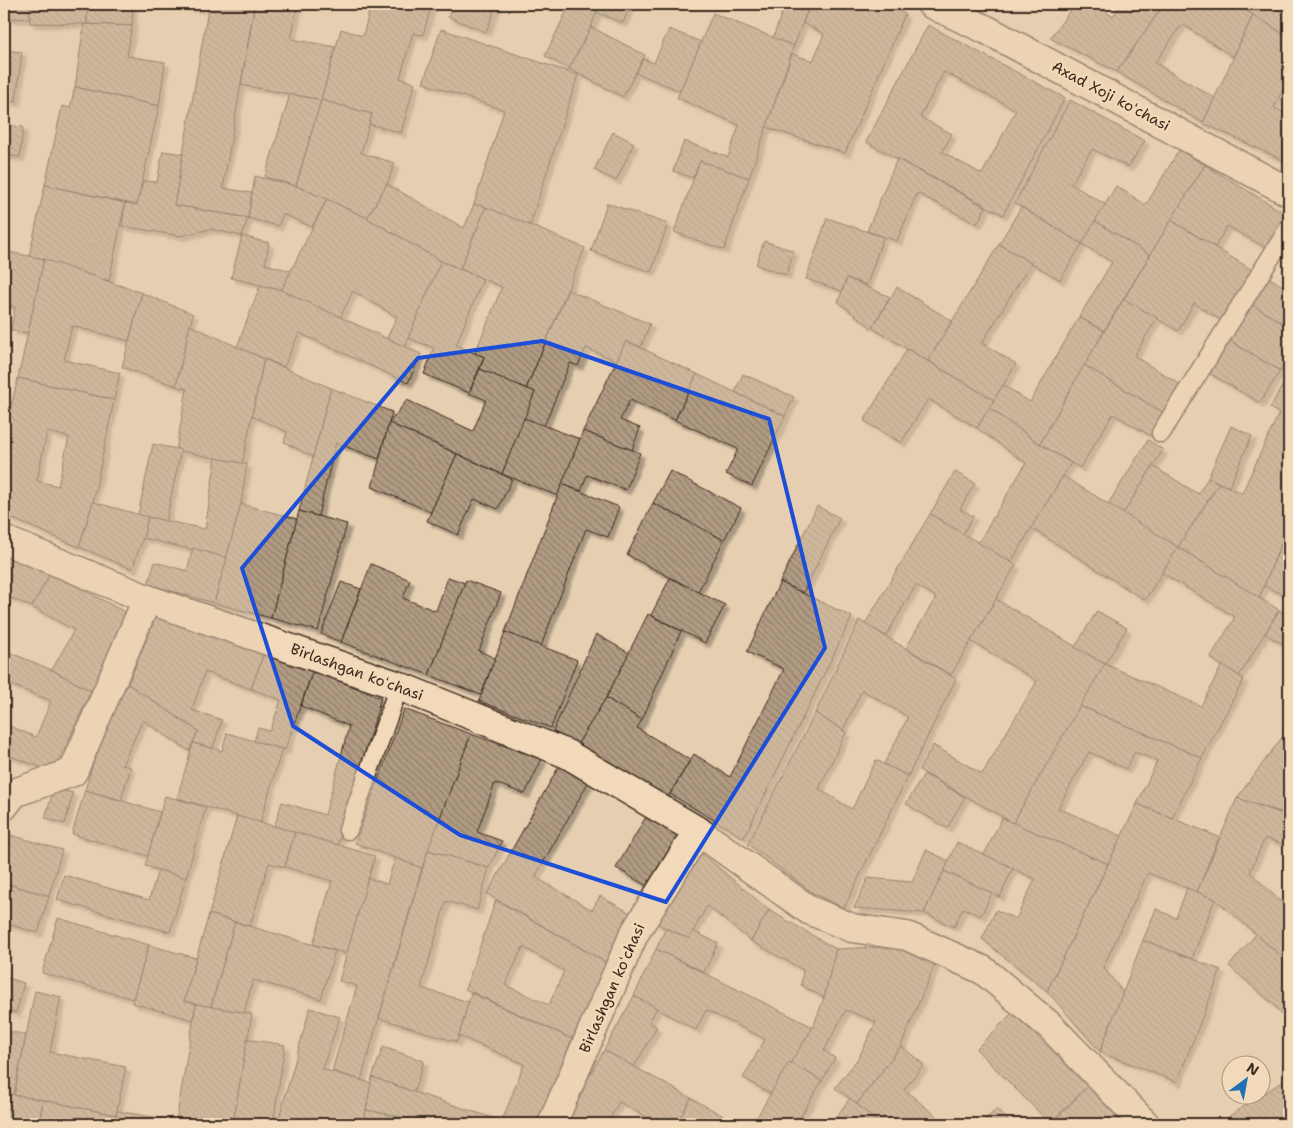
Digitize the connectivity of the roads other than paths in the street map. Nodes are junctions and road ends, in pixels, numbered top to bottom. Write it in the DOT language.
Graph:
graph roads {
  1 [pos="931,4"];
  2 [pos="1289,192"];
  3 [pos="1289,228"];
  4 [pos="1161,433"];
  5 [pos="4,540"];
  6 [pos="147,599"];
  7 [pos="399,686"];
  8 [pos="4,806"];
  9 [pos="348,830"];
  10 [pos="698,831"];
  11 [pos="552,1124"];
  12 [pos="1145,1124"];
  1 -- 2 [label="street, Axad Xoji koʻchasi"];
  3 -- 4 [label="lane"];
  5 -- 6 [label="street, Birlashgan koʻchasi"];
  6 -- 7 [label="street, Birlashgan koʻchasi"];
  6 -- 8 [label="street"];
  7 -- 9 [label="lane"];
  7 -- 10 [label="street, Birlashgan koʻchasi"];
  10 -- 11 [label="street, Birlashgan koʻchasi"];
  10 -- 12 [label="street, Birlashgan koʻchasi"];
}
